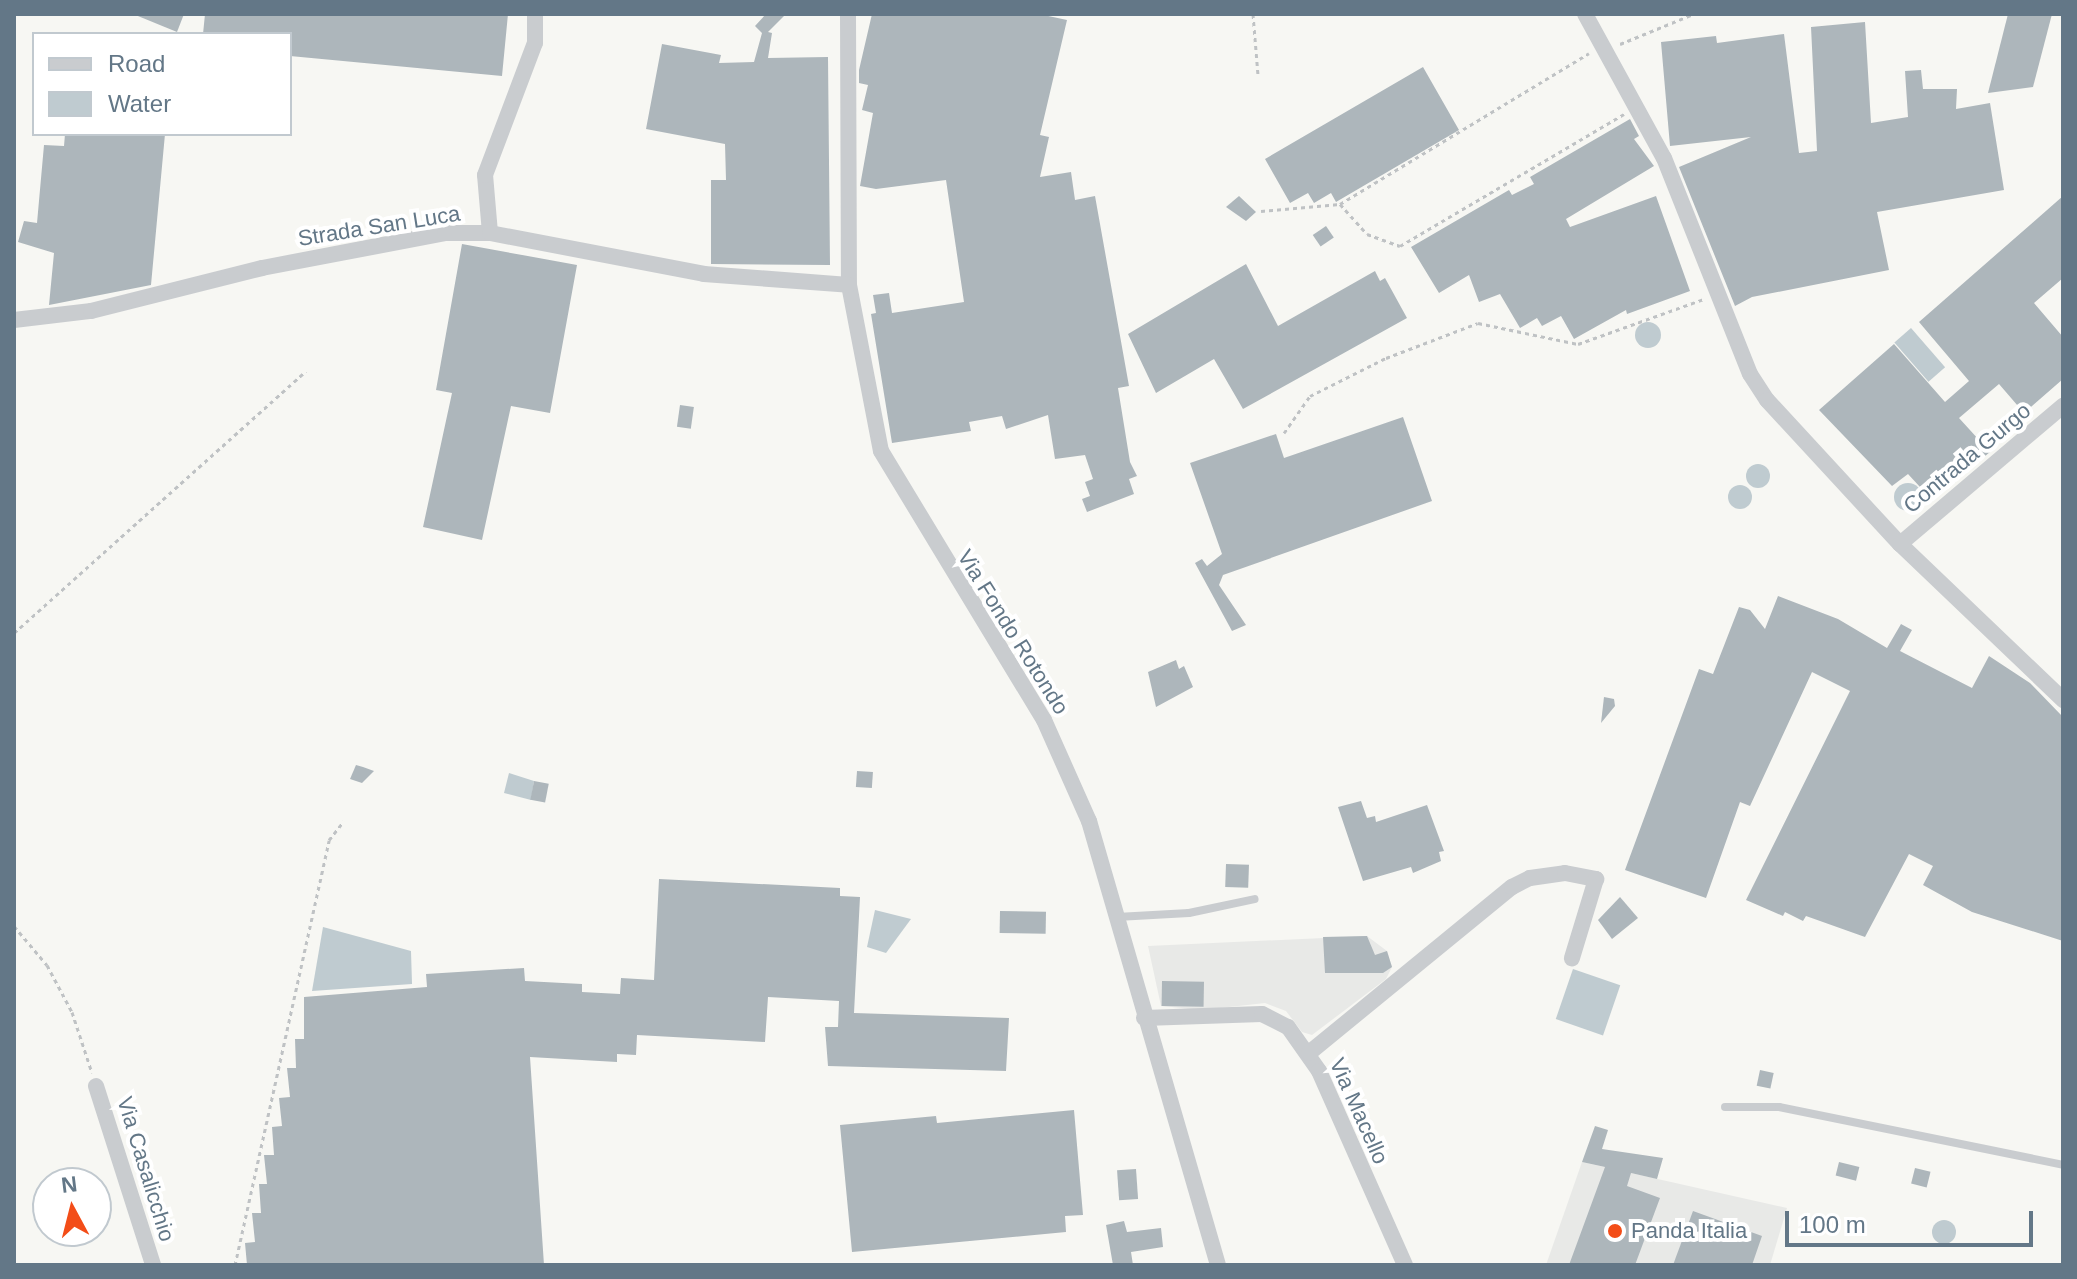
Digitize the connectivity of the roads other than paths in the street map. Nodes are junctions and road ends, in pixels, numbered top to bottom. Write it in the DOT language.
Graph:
graph roads {
  1 [pos="535,14"];
  2 [pos="848,14"];
  3 [pos="1585,14"];
  4 [pos="490,233"];
  5 [pos="849,285"];
  6 [pos="14,320"];
  7 [pos="2063,406"];
  8 [pos="1900,544"];
  9 [pos="2063,700"];
  10 [pos="1255,899"];
  11 [pos="1116,917"];
  12 [pos="1572,958"];
  13 [pos="1144,1018"];
  14 [pos="1309,1053"];
  15 [pos="96,1086"];
  16 [pos="1725,1107"];
  17 [pos="2063,1165"];
  18 [pos="153,1265"];
  19 [pos="1218,1265"];
  20 [pos="1405,1265"];
  1 -- 4 [label="street"];
  2 -- 5 [label="street, Via Fondo Rotondo"];
  3 -- 8 [label="street"];
  4 -- 5 [label="street, Strada San Luca"];
  4 -- 6 [label="street, Strada San Luca"];
  5 -- 11 [label="street, Via Fondo Rotondo"];
  7 -- 8 [label="street, Contrada Gurgo"];
  8 -- 9 [label="street"];
  10 -- 11 [label="lane"];
  11 -- 13 [label="street, Via Fondo Rotondo"];
  12 -- 14 [label="street"];
  13 -- 14 [label="street, Via Macello"];
  13 -- 19 [label="street, Via Fondo Rotondo"];
  14 -- 20 [label="street, Via Macello"];
  15 -- 18 [label="street, Via Casalicchio"];
  16 -- 17 [label="lane"];
}
